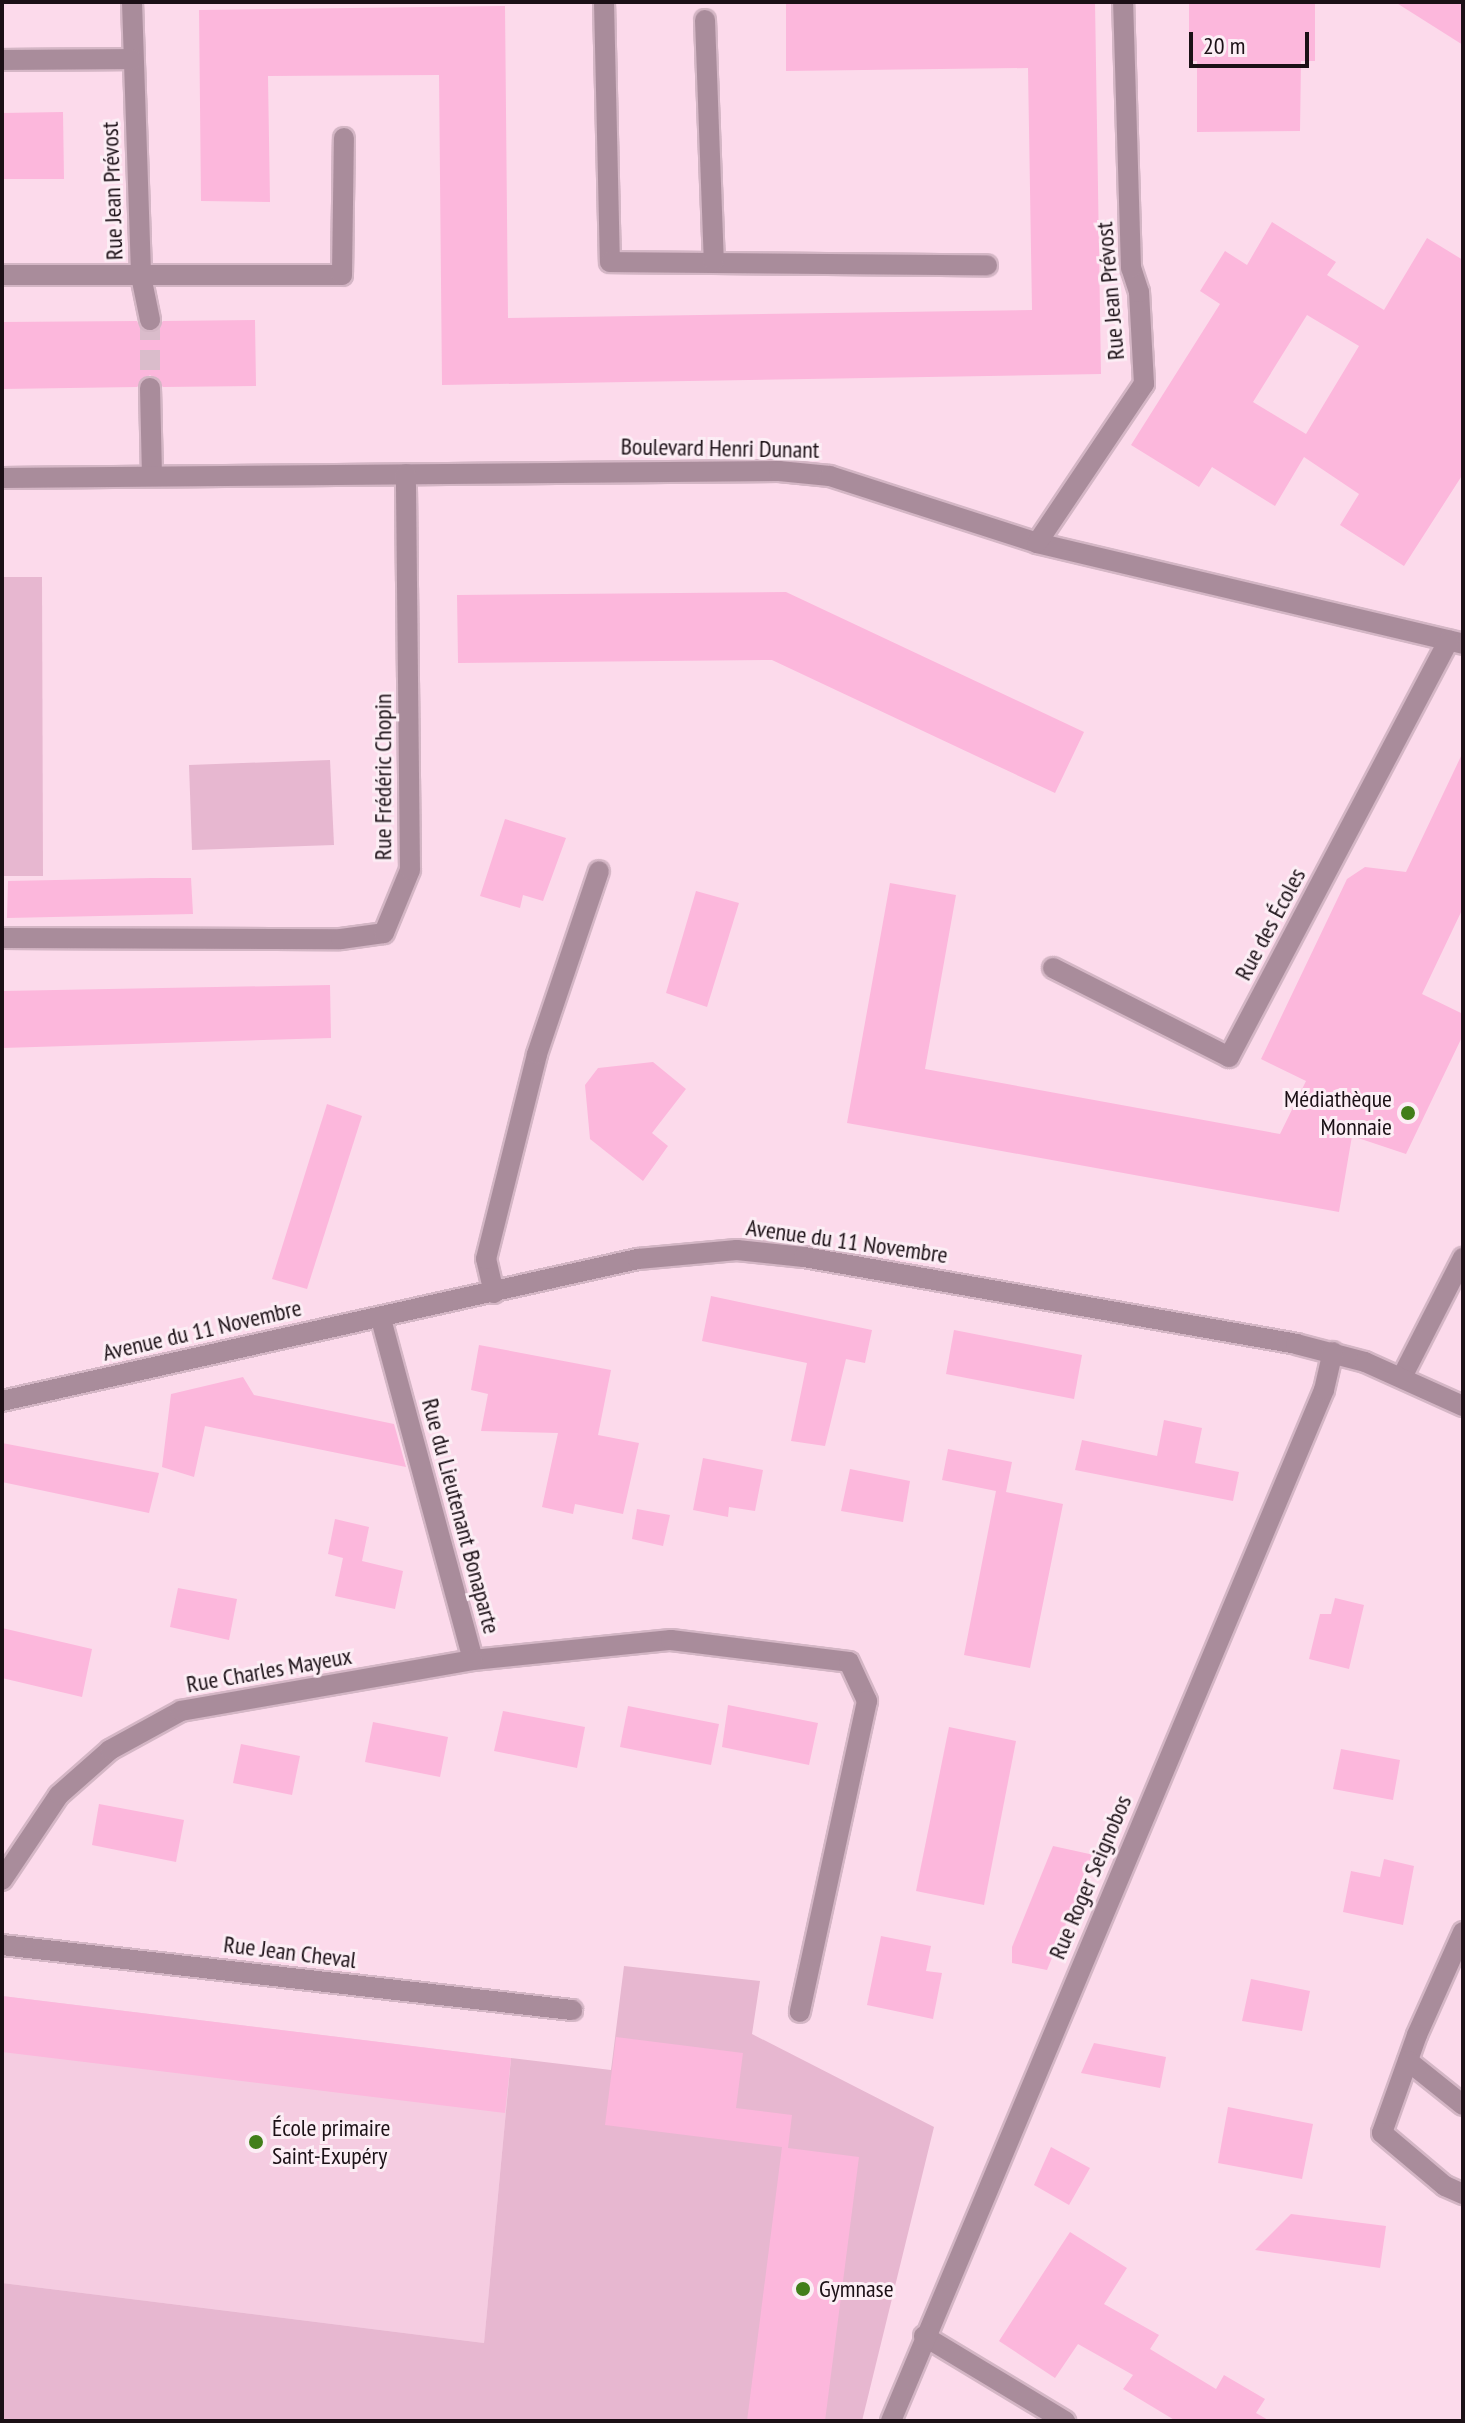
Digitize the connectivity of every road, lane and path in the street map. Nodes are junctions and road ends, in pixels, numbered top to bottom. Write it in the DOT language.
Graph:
graph roads {
  1 [pos="132,2"];
  2 [pos="604,2"];
  3 [pos="1123,2"];
  4 [pos="705,20"];
  5 [pos="132,59"];
  6 [pos="2,60"];
  7 [pos="344,138"];
  8 [pos="714,262"];
  9 [pos="987,265"];
  10 [pos="2,275"];
  11 [pos="141,276"];
  12 [pos="150,320"];
  13 [pos="150,388"];
  14 [pos="406,474"];
  15 [pos="152,475"];
  16 [pos="2,478"];
  17 [pos="1037,543"];
  18 [pos="1456,642"];
  19 [pos="599,871"];
  20 [pos="2,938"];
  21 [pos="1053,968"];
  22 [pos="1463,1258"];
  23 [pos="494,1293"];
  24 [pos="381,1319"];
  25 [pos="1333,1352"];
  26 [pos="1402,1377"];
  27 [pos="2,1401"];
  28 [pos="1463,1406"];
  29 [pos="473,1660"];
  30 [pos="2,1880"];
  31 [pos="1463,1932"];
  32 [pos="2,1945"];
  33 [pos="572,2010"];
  34 [pos="800,2012"];
  35 [pos="1408,2061"];
  36 [pos="1463,2105"];
  37 [pos="1463,2194"];
  38 [pos="924,2336"];
  39 [pos="891,2421"];
  40 [pos="1065,2421"];
  1 -- 5 [label="street, Rue Jean Prévost"];
  2 -- 8 [label="street"];
  3 -- 17 [label="street, Rue Jean Prévost"];
  4 -- 8 [label="street"];
  5 -- 6 [label="street"];
  5 -- 11 [label="street, Rue Jean Prévost"];
  7 -- 11 [label="street"];
  8 -- 9 [label="street"];
  10 -- 11 [label="street"];
  11 -- 12 [label="street, Rue Jean Prévost"];
  13 -- 15 [label="street"];
  14 -- 15 [label="street, Boulevard Henri Dunant"];
  14 -- 17 [label="street, Boulevard Henri Dunant"];
  14 -- 20 [label="street, Rue Frédéric Chopin"];
  15 -- 16 [label="street, Boulevard Henri Dunant"];
  17 -- 18 [label="street, Boulevard Henri Dunant"];
  18 -- 21 [label="street, Rue des Écoles"];
  19 -- 23 [label="street"];
  22 -- 26 [label="street"];
  23 -- 24 [label="street, Avenue du 11 Novembre"];
  23 -- 25 [label="street, Avenue du 11 Novembre"];
  24 -- 27 [label="street, Avenue du 11 Novembre"];
  24 -- 29 [label="street, Rue du Lieutenant Bonaparte"];
  25 -- 26 [label="street, Avenue du 11 Novembre"];
  25 -- 38 [label="street, Rue Roger Seignobos"];
  26 -- 28 [label="street, Avenue du 11 Novembre"];
  29 -- 30 [label="street, Rue Charles Mayeux"];
  29 -- 34 [label="street, Rue du Lieutenant Bonaparte"];
  31 -- 35 [label="street"];
  32 -- 33 [label="street, Rue Jean Cheval"];
  35 -- 36 [label="street"];
  35 -- 37 [label="street"];
  38 -- 39 [label="street, Rue Roger Seignobos"];
  38 -- 40 [label="street"];
}
